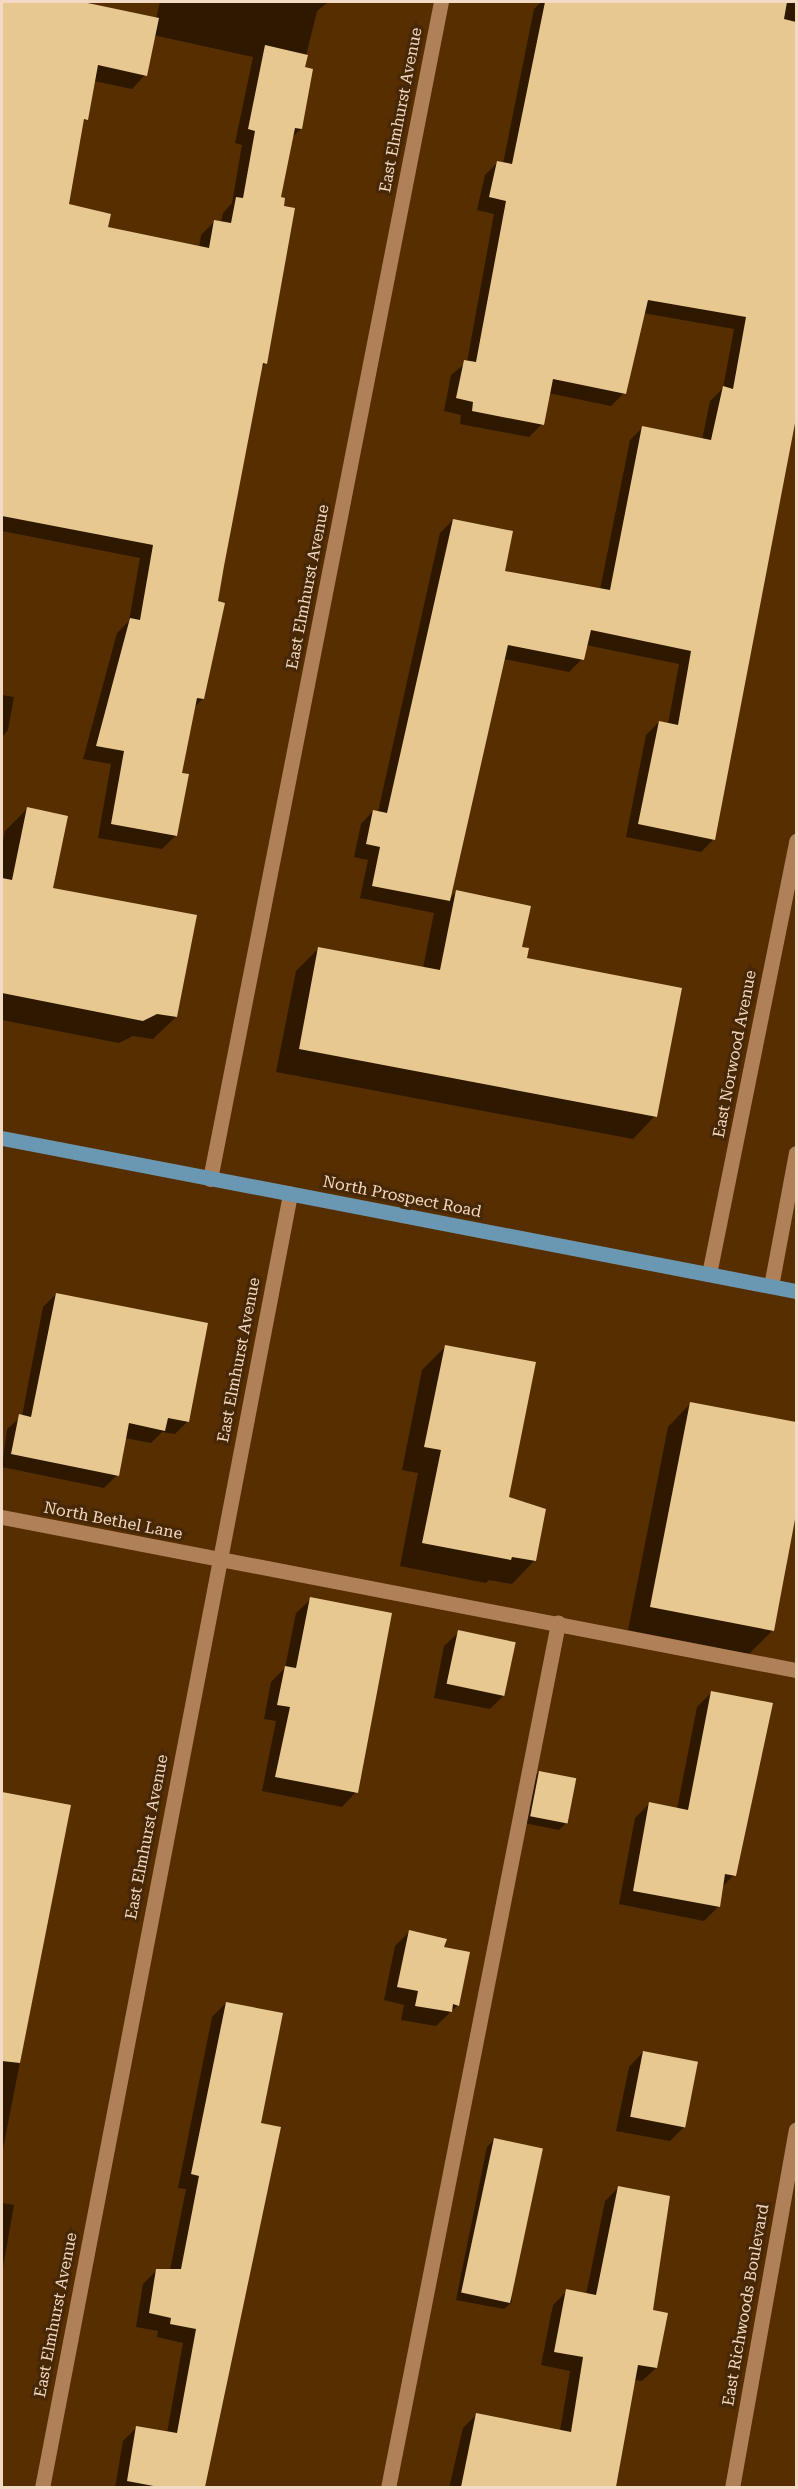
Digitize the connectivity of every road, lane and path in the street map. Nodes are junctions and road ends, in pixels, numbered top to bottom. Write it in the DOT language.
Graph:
graph roads {
  1 [pos="441,2"];
  2 [pos="796,841"];
  3 [pos="2,1138"];
  4 [pos="796,1153"];
  5 [pos="210,1179"];
  6 [pos="290,1194"];
  7 [pos="709,1274"];
  8 [pos="771,1286"];
  9 [pos="796,1291"];
  10 [pos="2,1517"];
  11 [pos="218,1561"];
  12 [pos="558,1623"];
  13 [pos="796,1670"];
  14 [pos="796,2130"];
  15 [pos="42,2487"];
  16 [pos="388,2487"];
  17 [pos="732,2487"];
  1 -- 5 [label="street, East Elmhurst Avenue"];
  2 -- 7 [label="street, East Norwood Avenue"];
  3 -- 5 [label="main road, North Prospect Road"];
  4 -- 8 [label="street"];
  5 -- 6 [label="main road, North Prospect Road"];
  6 -- 7 [label="main road, North Prospect Road"];
  6 -- 11 [label="street, East Elmhurst Avenue"];
  7 -- 8 [label="main road, North Prospect Road"];
  8 -- 9 [label="main road, North Prospect Road"];
  10 -- 11 [label="street, North Bethel Lane"];
  11 -- 12 [label="street, North Bethel Lane"];
  11 -- 15 [label="street, East Elmhurst Avenue"];
  12 -- 13 [label="street, North Bethel Lane"];
  12 -- 16 [label="street"];
  14 -- 17 [label="street, East Richwoods Boulevard"];
}
